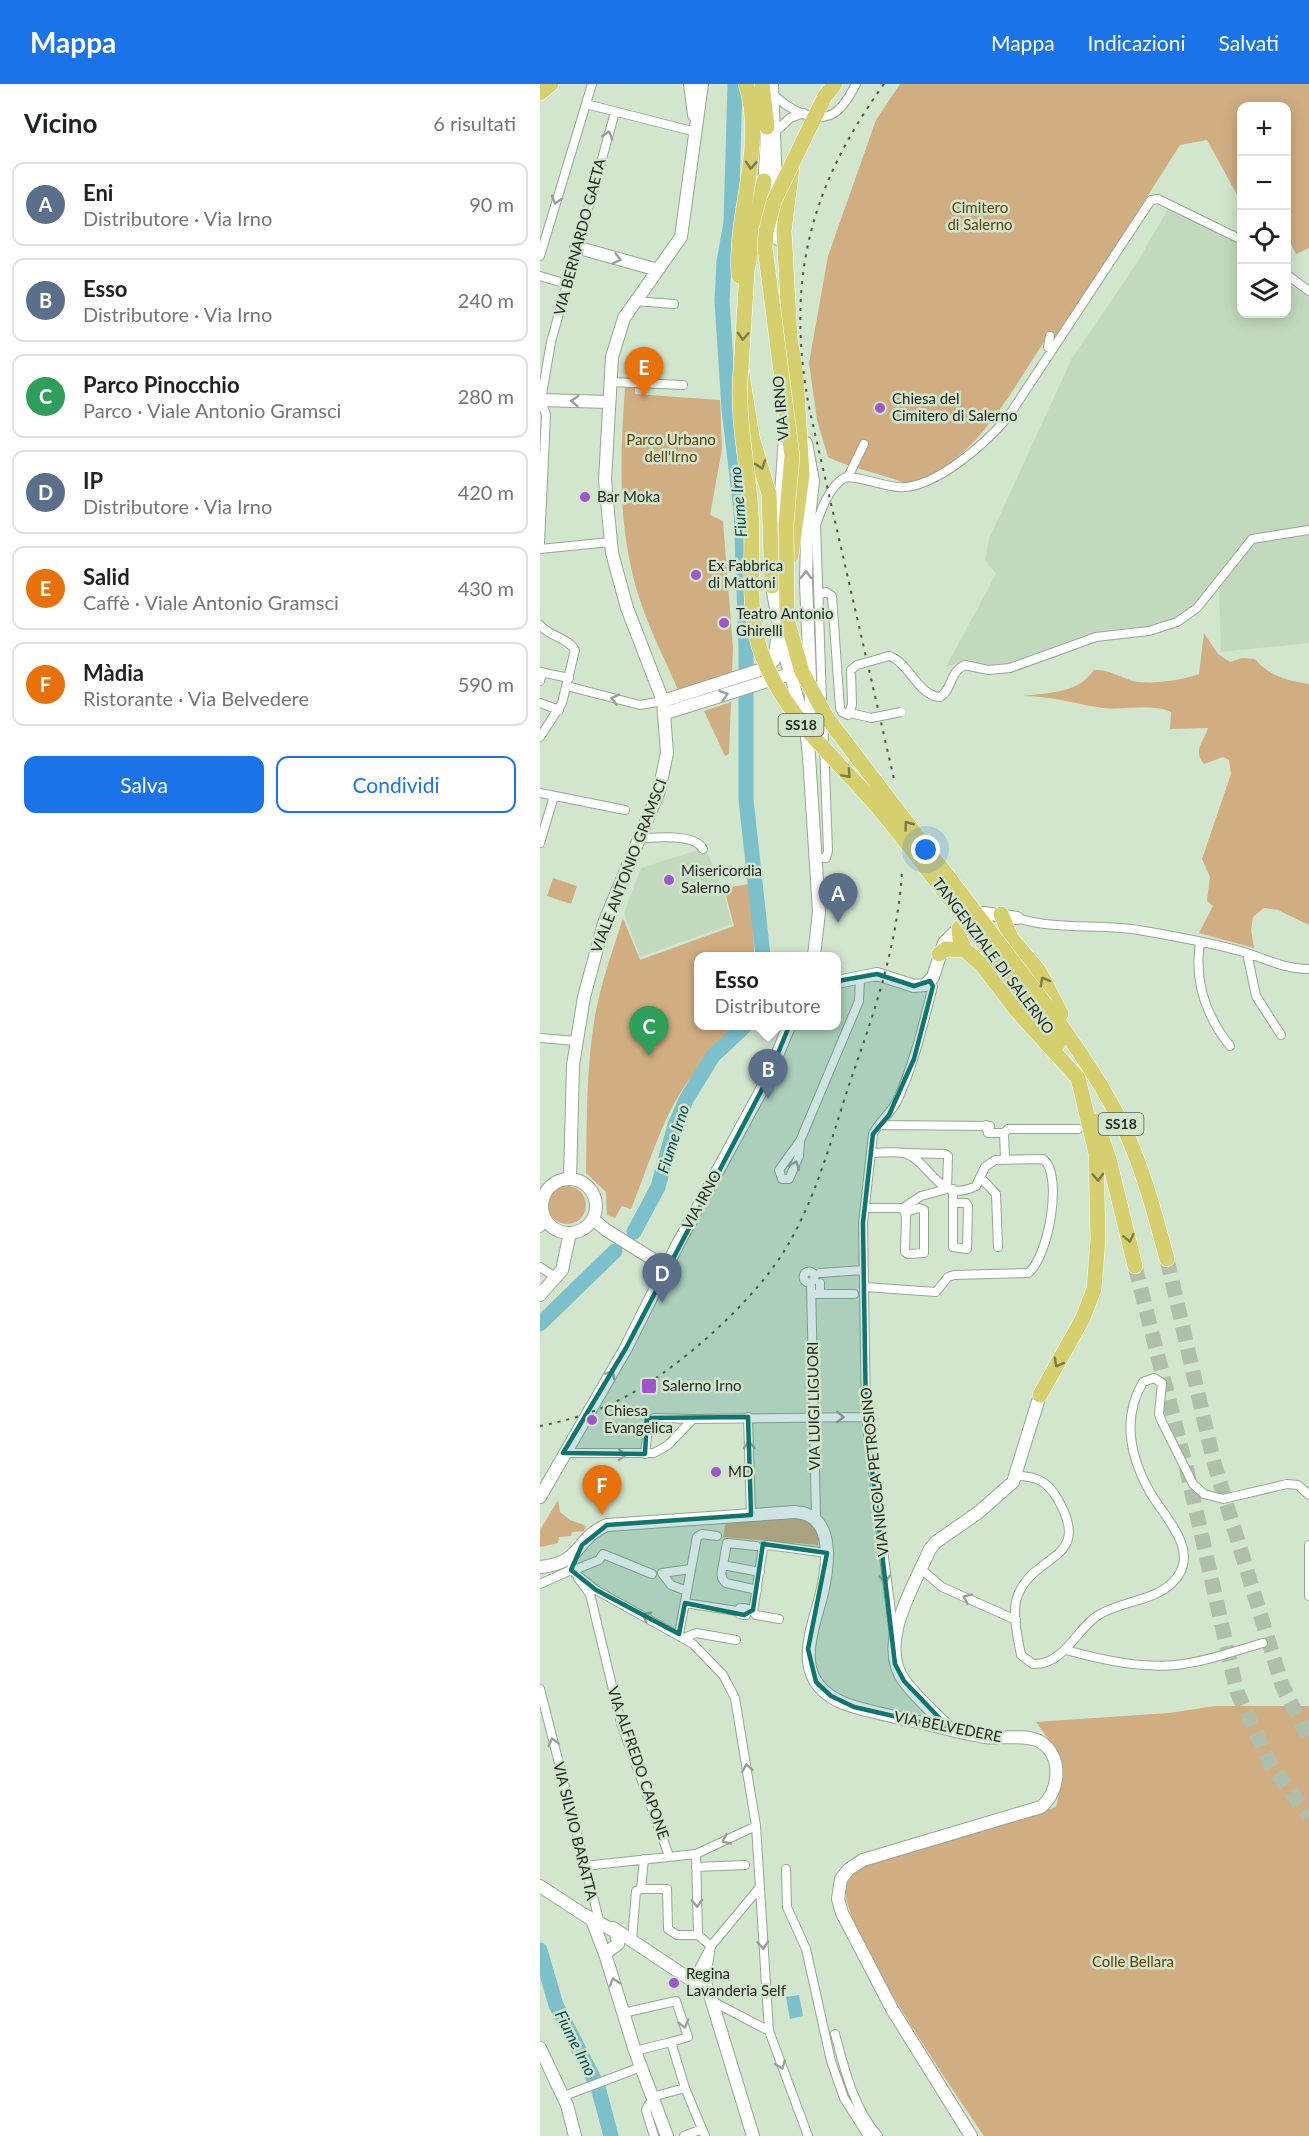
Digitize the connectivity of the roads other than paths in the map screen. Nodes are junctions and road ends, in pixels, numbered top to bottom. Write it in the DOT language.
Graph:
graph roads {
  1 [pos="549,84"];
  2 [pos="592,84"];
  3 [pos="690,84"];
  4 [pos="702,84"];
  5 [pos="746,84"];
  6 [pos="856,84"];
  7 [pos="769,87"];
  8 [pos="830,88"];
  9 [pos="540,92"];
  10 [pos="586,104"];
  11 [pos="615,112"];
  12 [pos="804,113"];
  13 [pos="771,130"];
  14 [pos="696,132"];
  15 [pos="792,159"];
  16 [pos="764,181"];
  17 [pos="1237,238"];
  18 [pos="576,247"];
  19 [pos="540,256"];
  20 [pos="658,270"];
  21 [pos="540,276"];
  22 [pos="1291,277"];
  23 [pos="567,284"];
  24 [pos="1309,291"];
  25 [pos="634,301"];
  26 [pos="744,302"];
  27 [pos="674,304"];
  28 [pos="1050,336"];
  29 [pos="1052,350"];
  30 [pos="741,368"];
  31 [pos="610,381"];
  32 [pos="683,385"];
  33 [pos="797,393"];
  34 [pos="541,400"];
  35 [pos="609,402"];
  36 [pos="864,444"];
  37 [pos="848,477"];
  38 [pos="1309,530"];
  39 [pos="610,542"];
  40 [pos="540,543"];
  41 [pos="540,549"];
  42 [pos="780,585"];
  43 [pos="819,595"];
  44 [pos="807,612"];
  45 [pos="778,615"];
  46 [pos="540,625"];
  47 [pos="810,655"];
  48 [pos="790,674"];
  49 [pos="541,675"];
  50 [pos="768,677"];
  51 [pos="568,682"];
  52 [pos="796,688"];
  53 [pos="540,704"];
  54 [pos="665,707"];
  55 [pos="558,710"];
  56 [pos="851,713"];
  57 [pos="903,714"];
  58 [pos="806,728"];
  59 [pos="540,737"];
  60 [pos="540,793"];
  61 [pos="554,796"];
  62 [pos="625,810"];
  63 [pos="640,838"];
  64 [pos="540,843"];
  65 [pos="703,849"];
  66 [pos="815,858"];
  67 [pos="1001,914"];
  68 [pos="1017,918"];
  69 [pos="959,928"];
  70 [pos="1008,933"];
  71 [pos="1200,943"];
  72 [pos="965,950"];
  73 [pos="815,952"];
  74 [pos="1247,953"];
  75 [pos="939,954"];
  76 [pos="1309,969"];
  77 [pos="861,979"];
  78 [pos="930,981"];
  79 [pos="841,982"];
  80 [pos="1040,1008"];
  81 [pos="787,1030"];
  82 [pos="1281,1035"];
  83 [pos="540,1038"];
  84 [pos="576,1041"];
  85 [pos="1230,1047"];
  86 [pos="1078,1078"];
  87 [pos="1102,1087"];
  88 [pos="880,1125"];
  89 [pos="1078,1129"];
  90 [pos="1004,1132"];
  91 [pos="800,1142"];
  92 [pos="871,1153"];
  93 [pos="904,1153"];
  94 [pos="1005,1159"];
  95 [pos="981,1178"];
  96 [pos="570,1179"];
  97 [pos="950,1189"];
  98 [pos="953,1203"];
  99 [pos="865,1208"];
  100 [pos="904,1210"];
  101 [pos="593,1218"];
  102 [pos="544,1224"];
  103 [pos="570,1233"];
  104 [pos="998,1247"];
  105 [pos="674,1250"];
  106 [pos="1167,1259"];
  107 [pos="654,1260"];
  108 [pos="1135,1266"];
  109 [pos="540,1267"];
  110 [pos="864,1270"];
  111 [pos="820,1273"];
  112 [pos="557,1278"];
  113 [pos="661,1278"];
  114 [pos="815,1283"];
  115 [pos="865,1287"];
  116 [pos="817,1294"];
  117 [pos="854,1294"];
  118 [pos="540,1295"];
  119 [pos="1040,1395"];
  120 [pos="814,1416"];
  121 [pos="748,1417"];
  122 [pos="866,1417"];
  123 [pos="693,1419"];
  124 [pos="564,1453"];
  125 [pos="645,1454"];
  126 [pos="1016,1476"];
  127 [pos="1309,1495"];
  128 [pos="540,1497"];
  129 [pos="751,1515"];
  130 [pos="816,1519"];
  131 [pos="717,1536"];
  132 [pos="1309,1545"];
  133 [pos="756,1546"];
  134 [pos="827,1553"];
  135 [pos="572,1564"];
  136 [pos="540,1567"];
  137 [pos="722,1567"];
  138 [pos="691,1569"];
  139 [pos="921,1569"];
  140 [pos="760,1572"];
  141 [pos="652,1574"];
  142 [pos="540,1584"];
  143 [pos="757,1590"];
  144 [pos="687,1591"];
  145 [pos="1309,1596"];
  146 [pos="685,1603"];
  147 [pos="753,1610"];
  148 [pos="779,1619"];
  149 [pos="1017,1620"];
  150 [pos="894,1635"];
  151 [pos="682,1636"];
  152 [pos="736,1640"];
  153 [pos="1263,1643"];
  154 [pos="1066,1650"];
  155 [pos="540,1689"];
  156 [pos="542,1707"];
  157 [pos="950,1729"];
  158 [pos="756,1826"];
  159 [pos="696,1854"];
  160 [pos="669,1856"];
  161 [pos="644,1859"];
  162 [pos="745,1864"];
  163 [pos="584,1866"];
  164 [pos="696,1867"];
  165 [pos="786,1869"];
  166 [pos="541,1887"];
  167 [pos="760,1887"];
  168 [pos="641,1889"];
  169 [pos="597,1922"];
  170 [pos="613,1929"];
  171 [pos="698,1935"];
  172 [pos="632,1940"];
  173 [pos="711,1946"];
  174 [pos="606,1957"];
  175 [pos="693,1980"];
  176 [pos="712,2001"];
  177 [pos="623,2013"];
  178 [pos="769,2031"];
  179 [pos="835,2034"];
  180 [pos="671,2042"];
  181 [pos="540,2048"];
  182 [pos="635,2051"];
  183 [pos="641,2067"];
  184 [pos="685,2088"];
  185 [pos="564,2096"];
  186 [pos="654,2100"];
  187 [pos="704,2133"];
  188 [pos="575,2136"];
  189 [pos="654,2136"];
  190 [pos="667,2136"];
  191 [pos="684,2136"];
  192 [pos="753,2136"];
  193 [pos="808,2136"];
  194 [pos="868,2136"];
  195 [pos="880,2136"];
  196 [pos="971,2136"];
  1 -- 9 [label="highway"];
  2 -- 10 [label="street"];
  3 -- 14 [label="main road, VIALE ANTONIO GRAMSCI"];
  4 -- 14 [label="main road, VIALE ANTONIO GRAMSCI"];
  5 -- 26 [label="highway, one-way"];
  6 -- 12 [label="street"];
  7 -- 12 [label="street"];
  7 -- 13 [label="highway"];
  8 -- 15 [label="highway, SS18, bridge"];
  10 -- 11 [label="street"];
  10 -- 19 [label="street, one-way"];
  11 -- 14 [label="street"];
  18 -- 11 [label="street, VIA BERNARDO GAETA, one-way"];
  12 -- 13 [label="street"];
  13 -- 16 [label="main road, VIA IRNO"];
  13 -- 33 [label="main road, VIA IRNO"];
  14 -- 20 [label="main road, VIALE ANTONIO GRAMSCI"];
  15 -- 33 [label="highway, bridge"];
  15 -- 42 [label="highway, SS18, bridge"];
  16 -- 26 [label="highway"];
  16 -- 42 [label="main road, VIA IRNO"];
  17 -- 29 [label="street"];
  18 -- 20 [label="main road, one-way"];
  18 -- 23 [label="street, VIA BERNARDO GAETA"];
  20 -- 25 [label="main road, VIALE ANTONIO GRAMSCI"];
  21 -- 23 [label="street"];
  22 -- 24 [label="street"];
  23 -- 34 [label="street, VIA BERNARDO GAETA"];
  25 -- 27 [label="street"];
  25 -- 31 [label="main road, VIALE ANTONIO GRAMSCI"];
  26 -- 30 [label="highway, one-way"];
  28 -- 29 [label="street"];
  29 -- 37 [label="street"];
  30 -- 42 [label="highway, one-way, bridge"];
  30 -- 80 [label="highway, TANGENZIALE DI SALERNO / SS18, one-way, bridge"];
  31 -- 32 [label="street"];
  31 -- 35 [label="main road, VIALE ANTONIO GRAMSCI"];
  33 -- 42 [label="highway, bridge"];
  44 -- 33 [label="main road, VIA IRNO, one-way"];
  35 -- 34 [label="main road, one-way"];
  34 -- 40 [label="street, VIA BERNARDO GAETA"];
  35 -- 39 [label="main road, VIALE ANTONIO GRAMSCI"];
  36 -- 37 [label="street"];
  37 -- 43 [label="street"];
  38 -- 56 [label="street, bridge"];
  39 -- 41 [label="street"];
  39 -- 54 [label="main road, VIALE ANTONIO GRAMSCI"];
  42 -- 45 [label="main road, VIA IRNO"];
  80 -- 42 [label="highway, TANGENZIALE DI SALERNO / SS18, one-way, bridge"];
  43 -- 56 [label="street"];
  43 -- 66 [label="street"];
  44 -- 45 [label="main road"];
  44 -- 47 [label="main road, VIA IRNO"];
  45 -- 48 [label="main road, VIA IRNO"];
  45 -- 50 [label="main road"];
  46 -- 51 [label="street"];
  47 -- 48 [label="main road"];
  47 -- 58 [label="main road, VIA IRNO"];
  48 -- 50 [label="main road"];
  48 -- 52 [label="main road, VIA IRNO"];
  49 -- 51 [label="street"];
  50 -- 52 [label="main road"];
  50 -- 54 [label="main road"];
  54 -- 51 [label="street, one-way"];
  51 -- 55 [label="street"];
  52 -- 58 [label="main road, VIA IRNO"];
  53 -- 55 [label="street"];
  54 -- 63 [label="main road, VIALE ANTONIO GRAMSCI"];
  55 -- 59 [label="street"];
  56 -- 57 [label="street, bridge"];
  58 -- 66 [label="main road, VIA IRNO"];
  60 -- 61 [label="street"];
  61 -- 62 [label="street"];
  61 -- 64 [label="street"];
  63 -- 65 [label="street"];
  63 -- 84 [label="main road, VIALE ANTONIO GRAMSCI"];
  66 -- 73 [label="main road, VIA IRNO"];
  67 -- 68 [label="main road"];
  67 -- 69 [label="main road"];
  67 -- 70 [label="highway"];
  68 -- 70 [label="highway"];
  68 -- 71 [label="street"];
  69 -- 72 [label="highway"];
  69 -- 75 [label="main road"];
  87 -- 70 [label="highway, one-way"];
  71 -- 74 [label="street"];
  71 -- 85 [label="street"];
  72 -- 75 [label="highway"];
  72 -- 86 [label="highway"];
  74 -- 76 [label="street"];
  74 -- 82 [label="street"];
  75 -- 78 [label="main road"];
  77 -- 78 [label="main road"];
  77 -- 79 [label="main road"];
  77 -- 91 [label="street"];
  78 -- 88 [label="street, VIA NICOLA PETROSINO"];
  80 -- 86 [label="highway, TANGENZIALE DI SALERNO / SS18"];
  80 -- 87 [label="highway, TANGENZIALE DI SALERNO / SS18"];
  81 -- 105 [label="main road, VIA IRNO"];
  83 -- 84 [label="street"];
  84 -- 96 [label="main road, VIALE ANTONIO GRAMSCI"];
  86 -- 108 [label="highway, TANGENZIALE DI SALERNO / SS18, one-way"];
  86 -- 119 [label="highway, one-way"];
  87 -- 106 [label="highway, TANGENZIALE DI SALERNO / SS18"];
  88 -- 90 [label="street"];
  88 -- 92 [label="street, VIA NICOLA PETROSINO"];
  89 -- 90 [label="street"];
  90 -- 94 [label="street"];
  92 -- 93 [label="street"];
  92 -- 99 [label="street, VIA NICOLA PETROSINO"];
  93 -- 97 [label="street"];
  93 -- 97 [label="street"];
  94 -- 95 [label="street"];
  94 -- 115 [label="street"];
  95 -- 97 [label="street"];
  95 -- 104 [label="street"];
  96 -- 101 [label="main road"];
  96 -- 102 [label="main road"];
  97 -- 98 [label="street"];
  97 -- 100 [label="street"];
  98 -- 98 [label="street"];
  99 -- 100 [label="street"];
  99 -- 110 [label="street, VIA NICOLA PETROSINO"];
  100 -- 100 [label="street"];
  101 -- 103 [label="main road"];
  101 -- 107 [label="main road"];
  102 -- 103 [label="main road"];
  103 -- 112 [label="main road"];
  105 -- 107 [label="main road"];
  105 -- 113 [label="main road, VIA IRNO"];
  107 -- 113 [label="main road"];
  109 -- 112 [label="street"];
  110 -- 111 [label="street"];
  110 -- 115 [label="street, VIA NICOLA PETROSINO"];
  112 -- 118 [label="main road"];
  124 -- 113 [label="main road, VIA IRNO, one-way"];
  114 -- 116 [label="street, VIA LUIGI LIGUORI"];
  115 -- 122 [label="street, VIA NICOLA PETROSINO"];
  116 -- 117 [label="street"];
  116 -- 120 [label="street, VIA LUIGI LIGUORI"];
  119 -- 126 [label="main road"];
  120 -- 121 [label="street"];
  120 -- 122 [label="street, one-way"];
  120 -- 130 [label="street, VIA LUIGI LIGUORI"];
  121 -- 123 [label="street"];
  129 -- 121 [label="street, one-way"];
  122 -- 150 [label="street, VIA NICOLA PETROSINO, one-way"];
  123 -- 125 [label="street"];
  123 -- 125 [label="street"];
  124 -- 125 [label="street, one-way"];
  124 -- 128 [label="main road, VIA IRNO"];
  126 -- 139 [label="main road"];
  126 -- 149 [label="street"];
  127 -- 154 [label="street"];
  129 -- 130 [label="main road"];
  129 -- 135 [label="main road"];
  130 -- 134 [label="main road, VIA BELVEDERE"];
  131 -- 138 [label="street"];
  132 -- 145 [label="street"];
  133 -- 137 [label="street"];
  134 -- 140 [label="street"];
  134 -- 157 [label="main road, VIA BELVEDERE"];
  135 -- 136 [label="main road"];
  135 -- 141 [label="street"];
  135 -- 142 [label="street"];
  151 -- 135 [label="street, one-way"];
  135 -- 160 [label="street, VIA ALFREDO CAPONE"];
  137 -- 140 [label="street"];
  137 -- 143 [label="street"];
  138 -- 144 [label="street"];
  138 -- 144 [label="street"];
  149 -- 139 [label="street, one-way"];
  139 -- 150 [label="main road"];
  140 -- 143 [label="street"];
  143 -- 147 [label="street"];
  144 -- 146 [label="street"];
  146 -- 147 [label="street"];
  146 -- 151 [label="street"];
  147 -- 148 [label="street"];
  149 -- 154 [label="street"];
  150 -- 157 [label="main road, VIA NICOLA PETROSINO"];
  151 -- 152 [label="street"];
  158 -- 151 [label="street, one-way"];
  153 -- 154 [label="street"];
  155 -- 156 [label="street, VIA SILVIO BARATTA"];
  163 -- 156 [label="street, VIA SILVIO BARATTA, one-way"];
  157 -- 196 [label="main road, VIA BELVEDERE"];
  158 -- 159 [label="street, one-way"];
  158 -- 167 [label="street"];
  159 -- 160 [label="street"];
  159 -- 164 [label="street"];
  160 -- 161 [label="street"];
  161 -- 163 [label="street"];
  161 -- 168 [label="street"];
  162 -- 164 [label="street"];
  163 -- 169 [label="street, VIA SILVIO BARATTA"];
  164 -- 171 [label="street, one-way"];
  165 -- 194 [label="street"];
  166 -- 169 [label="main road"];
  167 -- 173 [label="street"];
  167 -- 178 [label="street, one-way"];
  168 -- 171 [label="street"];
  168 -- 172 [label="street"];
  169 -- 170 [label="main road, VIA SILVIO BARATTA"];
  169 -- 174 [label="main road, VIA SILVIO BARATTA"];
  170 -- 172 [label="main road, VIA SILVIO BARATTA"];
  170 -- 174 [label="main road"];
  171 -- 173 [label="street"];
  172 -- 175 [label="main road, VIA SILVIO BARATTA"];
  173 -- 175 [label="street"];
  173 -- 176 [label="street"];
  177 -- 174 [label="main road, VIA SILVIO BARATTA, one-way"];
  175 -- 176 [label="main road, VIA SILVIO BARATTA"];
  176 -- 178 [label="street"];
  176 -- 192 [label="main road"];
  177 -- 180 [label="street, one-way"];
  177 -- 182 [label="main road, VIA SILVIO BARATTA"];
  178 -- 193 [label="street, one-way"];
  179 -- 195 [label="street"];
  180 -- 182 [label="street"];
  180 -- 184 [label="street"];
  181 -- 185 [label="main road"];
  182 -- 183 [label="main road, VIA SILVIO BARATTA"];
  183 -- 185 [label="street"];
  183 -- 186 [label="main road, VIA SILVIO BARATTA"];
  184 -- 186 [label="street"];
  184 -- 187 [label="street"];
  185 -- 188 [label="main road"];
  186 -- 189 [label="street, VIA SILVIO BARATTA"];
  186 -- 190 [label="main road, VIA SILVIO BARATTA"];
  187 -- 191 [label="street"];
}
